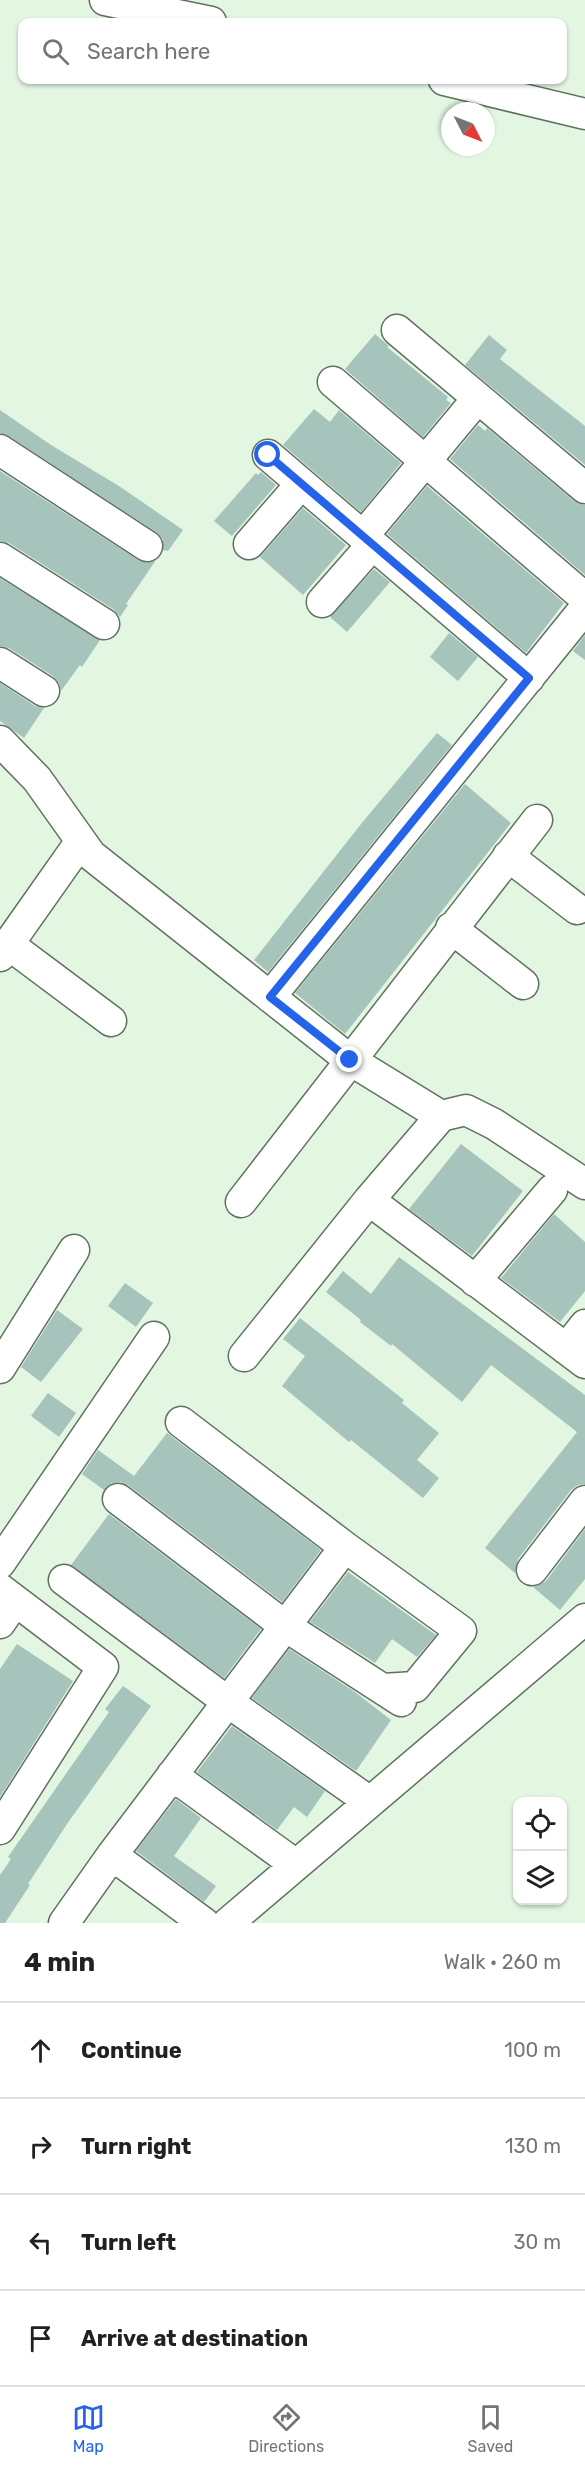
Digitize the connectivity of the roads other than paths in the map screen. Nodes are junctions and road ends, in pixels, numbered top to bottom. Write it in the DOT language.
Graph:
graph roads {
  1 [pos="105,0"];
  2 [pos="174,6"];
  3 [pos="202,18"];
  4 [pos="461,84"];
  5 [pos="585,114"];
  6 [pos="397,330"];
  7 [pos="333,382"];
  8 [pos="478,398"];
  9 [pos="0,450"];
  10 [pos="268,455"];
  11 [pos="425,461"];
  12 [pos="301,484"];
  13 [pos="585,488"];
  14 [pos="367,541"];
  15 [pos="249,544"];
  16 [pos="147,546"];
  17 [pos="0,558"];
  18 [pos="585,598"];
  19 [pos="322,602"];
  20 [pos="585,608"];
  21 [pos="104,624"];
  22 [pos="0,663"];
  23 [pos="529,678"];
  24 [pos="44,691"];
  25 [pos="0,741"];
  26 [pos="537,820"];
  27 [pos="81,841"];
  28 [pos="508,856"];
  29 [pos="577,909"];
  30 [pos="451,928"];
  31 [pos="4,950"];
  32 [pos="523,984"];
  33 [pos="270,997"];
  34 [pos="111,1021"];
  35 [pos="350,1060"];
  36 [pos="441,1116"];
  37 [pos="585,1184"];
  38 [pos="552,1190"];
  39 [pos="369,1200"];
  40 [pos="241,1202"];
  41 [pos="74,1250"];
  42 [pos="475,1281"];
  43 [pos="585,1325"];
  44 [pos="154,1336"];
  45 [pos="244,1356"];
  46 [pos="576,1356"];
  47 [pos="0,1368"];
  48 [pos="181,1422"];
  49 [pos="118,1498"];
  50 [pos="585,1501"];
  51 [pos="345,1547"];
  52 [pos="0,1563"];
  53 [pos="532,1570"];
  54 [pos="64,1580"];
  55 [pos="5,1605"];
  56 [pos="585,1619"];
  57 [pos="285,1626"];
  58 [pos="228,1702"];
  59 [pos="172,1775"];
  60 [pos="370,1802"];
  61 [pos="0,1829"];
  62 [pos="112,1855"];
  63 [pos="296,1865"];
  64 [pos="64,1923"];
  65 [pos="204,1923"];
  66 [pos="228,1923"];
  1 -- 2 [label="street"];
  2 -- 3 [label="street"];
  4 -- 5 [label="street"];
  6 -- 8 [label="street"];
  7 -- 11 [label="street"];
  8 -- 11 [label="street"];
  8 -- 13 [label="street"];
  9 -- 16 [label="street"];
  10 -- 12 [label="street"];
  11 -- 14 [label="street"];
  11 -- 18 [label="street"];
  12 -- 14 [label="street"];
  12 -- 15 [label="street"];
  14 -- 19 [label="street"];
  14 -- 23 [label="street"];
  17 -- 21 [label="street"];
  20 -- 23 [label="street"];
  22 -- 24 [label="street"];
  23 -- 33 [label="street"];
  25 -- 27 [label="street"];
  26 -- 28 [label="street"];
  27 -- 31 [label="street"];
  27 -- 33 [label="street"];
  28 -- 29 [label="street"];
  28 -- 30 [label="street"];
  30 -- 32 [label="street"];
  30 -- 35 [label="street"];
  31 -- 34 [label="street"];
  33 -- 35 [label="street"];
  35 -- 36 [label="street"];
  35 -- 40 [label="street"];
  36 -- 37 [label="street"];
  36 -- 39 [label="street"];
  38 -- 42 [label="street"];
  39 -- 42 [label="street"];
  39 -- 45 [label="street"];
  41 -- 47 [label="street"];
  42 -- 46 [label="street"];
  43 -- 46 [label="street"];
  44 -- 52 [label="street"];
  48 -- 51 [label="street"];
  49 -- 57 [label="street"];
  50 -- 53 [label="street"];
  51 -- 57 [label="street"];
  51 -- 57 [label="street"];
  54 -- 58 [label="street"];
  55 -- 61 [label="street"];
  56 -- 60 [label="street"];
  57 -- 58 [label="street"];
  58 -- 59 [label="street"];
  58 -- 60 [label="street"];
  59 -- 62 [label="street"];
  59 -- 63 [label="street"];
  60 -- 63 [label="street"];
  62 -- 64 [label="street"];
  62 -- 65 [label="street"];
  63 -- 66 [label="street"];
}
